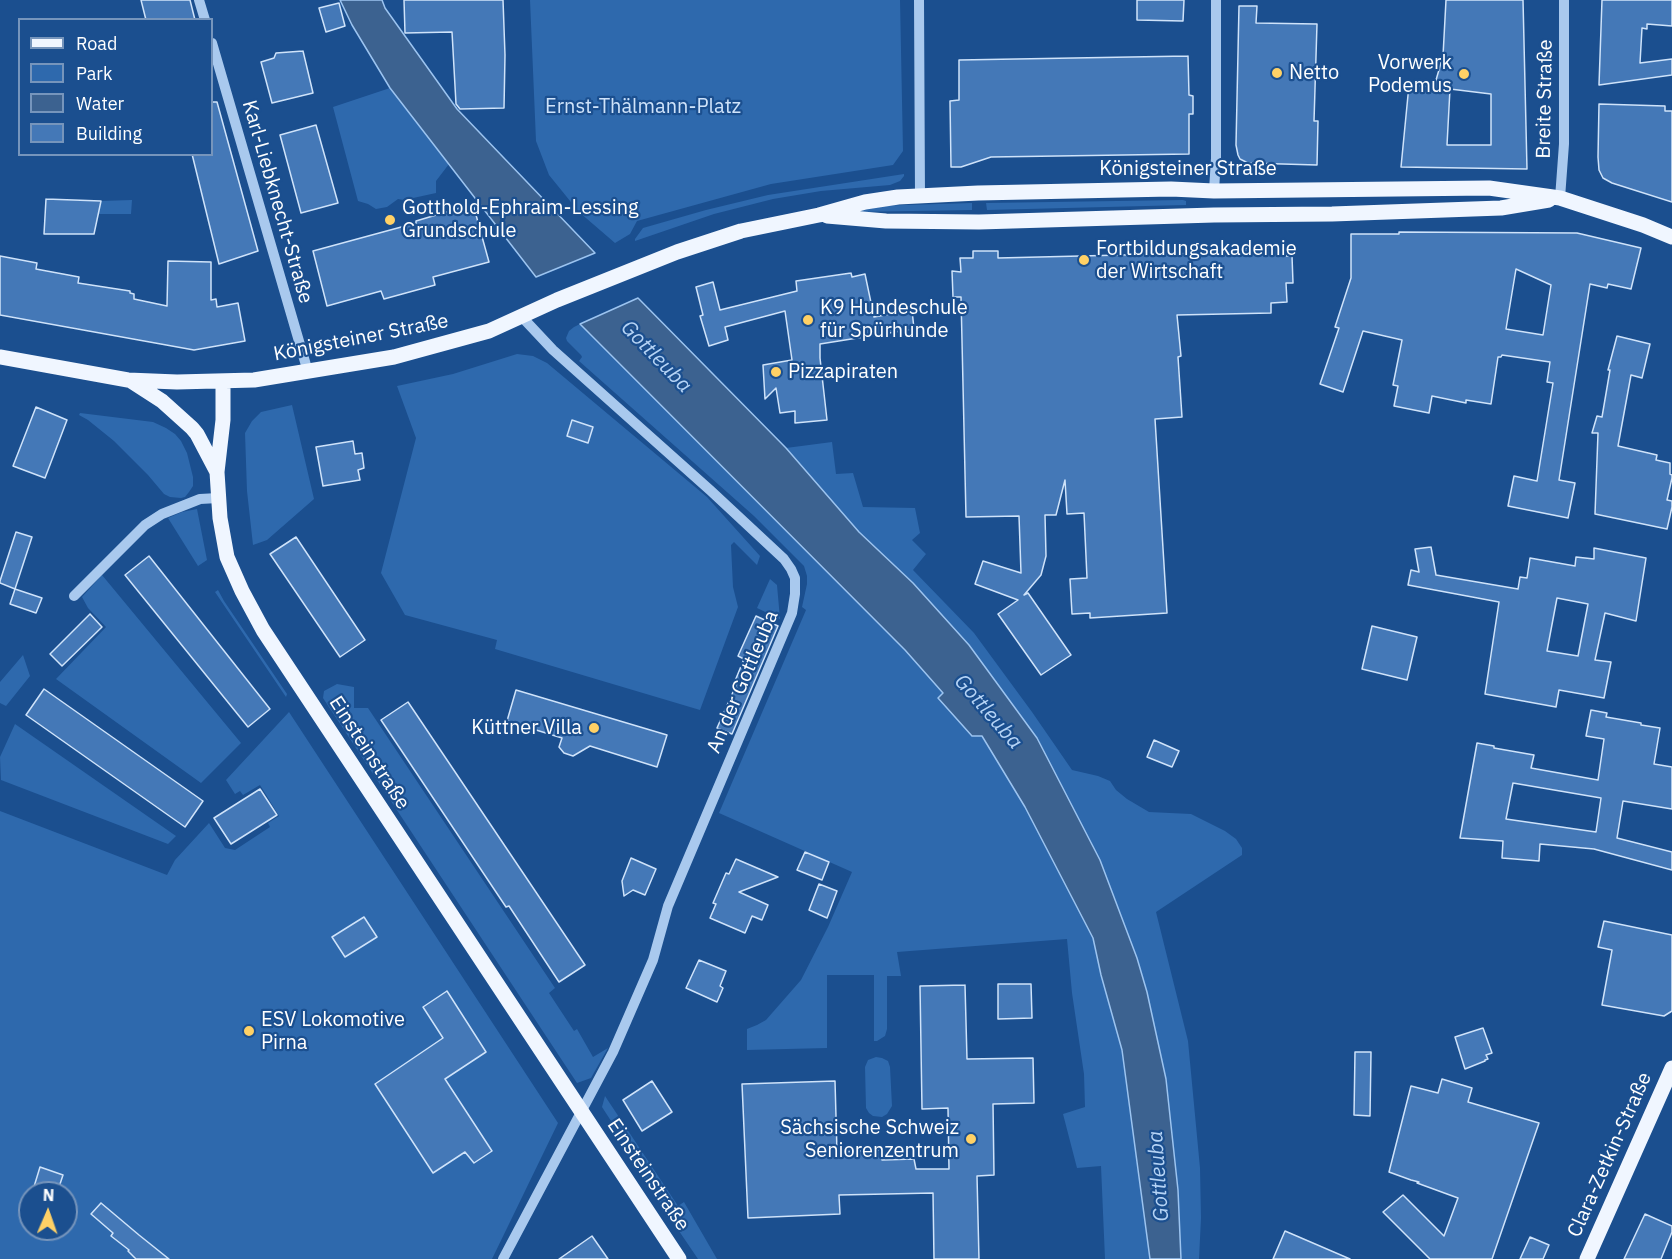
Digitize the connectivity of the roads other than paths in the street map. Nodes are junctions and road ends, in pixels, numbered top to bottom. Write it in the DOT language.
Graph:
graph roads {
  1 [pos="199,0"];
  2 [pos="919,0"];
  3 [pos="1216,0"];
  4 [pos="1564,0"];
  5 [pos="204,18"];
  6 [pos="213,46"];
  7 [pos="1214,191"];
  8 [pos="920,196"];
  9 [pos="1560,198"];
  10 [pos="819,215"];
  11 [pos="1214,215"];
  12 [pos="1672,237"];
  13 [pos="522,317"];
  14 [pos="0,357"];
  15 [pos="308,372"];
  16 [pos="128,380"];
  17 [pos="223,382"];
  18 [pos="217,472"];
  19 [pos="218,498"];
  20 [pos="74,596"];
  21 [pos="1672,1068"];
  22 [pos="582,1114"];
  23 [pos="502,1259"];
  24 [pos="679,1259"];
  25 [pos="1587,1259"];
  1 -- 5 [label="street"];
  2 -- 8 [label="street"];
  3 -- 7 [label="street"];
  4 -- 9 [label="street, Breite Straße"];
  6 -- 15 [label="street, Karl-Liebknecht-Straße"];
  7 -- 8 [label="main road, Königsteiner Straße"];
  7 -- 9 [label="main road, Königsteiner Straße"];
  7 -- 11 [label="main road"];
  8 -- 10 [label="main road, Königsteiner Straße"];
  9 -- 11 [label="main road, Königsteiner Straße"];
  9 -- 12 [label="main road, Königsteiner Straße"];
  10 -- 11 [label="main road, Königsteiner Straße"];
  10 -- 13 [label="main road, Königsteiner Straße"];
  13 -- 15 [label="main road, Königsteiner Straße"];
  13 -- 22 [label="street, An der Gottleuba"];
  14 -- 16 [label="main road, Königsteiner Straße"];
  15 -- 17 [label="main road, Königsteiner Straße"];
  16 -- 17 [label="main road, Königsteiner Straße"];
  16 -- 18 [label="main road"];
  17 -- 18 [label="main road, Einsteinstraße"];
  18 -- 19 [label="main road, Einsteinstraße"];
  19 -- 20 [label="street"];
  19 -- 22 [label="main road, Einsteinstraße"];
  21 -- 25 [label="main road, Clara-Zetkin-Straße"];
  22 -- 23 [label="street, Einsteinstraße"];
  22 -- 24 [label="main road, Einsteinstraße"];
}
